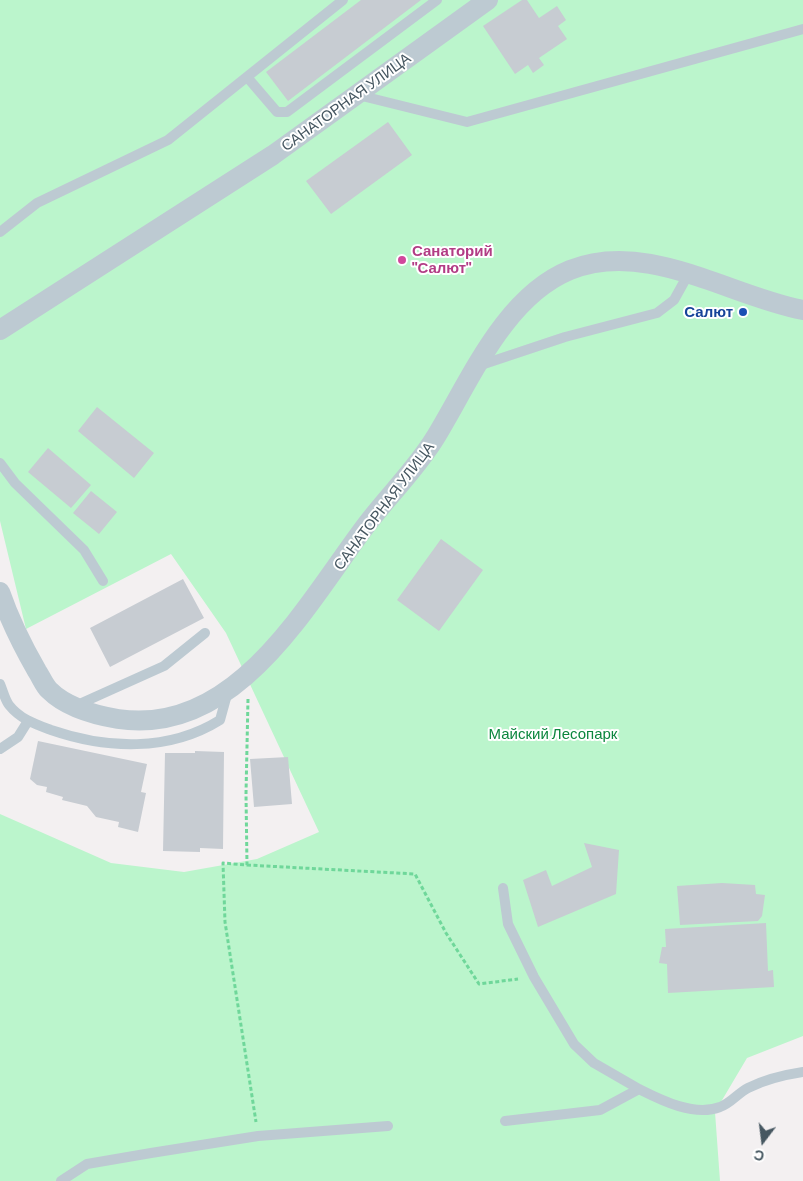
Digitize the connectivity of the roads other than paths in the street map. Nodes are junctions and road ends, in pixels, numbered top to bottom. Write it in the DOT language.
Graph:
graph roads {
  1 [pos="344,0"];
  2 [pos="437,0"];
  3 [pos="488,0"];
  4 [pos="803,29"];
  5 [pos="247,77"];
  6 [pos="358,95"];
  7 [pos="0,232"];
  8 [pos="689,273"];
  9 [pos="803,310"];
  10 [pos="0,330"];
  11 [pos="477,366"];
  12 [pos="0,462"];
  13 [pos="103,581"];
  14 [pos="0,592"];
  15 [pos="205,633"];
  16 [pos="0,684"];
  17 [pos="229,688"];
  18 [pos="74,706"];
  19 [pos="28,722"];
  20 [pos="0,749"];
  21 [pos="503,888"];
  22 [pos="803,1072"];
  23 [pos="639,1089"];
  24 [pos="504,1121"];
  25 [pos="388,1126"];
  26 [pos="61,1181"];
  1 -- 5 [label="lane"];
  2 -- 5 [label="lane"];
  3 -- 6 [label="street, САНАТОРНАЯ УЛИЦА"];
  4 -- 6 [label="lane"];
  5 -- 7 [label="lane"];
  6 -- 10 [label="street, САНАТОРНАЯ УЛИЦА"];
  8 -- 9 [label="street, САНАТОРНАЯ УЛИЦА"];
  8 -- 11 [label="lane"];
  8 -- 11 [label="street, САНАТОРНАЯ УЛИЦА"];
  11 -- 17 [label="street, САНАТОРНАЯ УЛИЦА"];
  12 -- 13 [label="lane"];
  14 -- 18 [label="street, САНАТОРНАЯ УЛИЦА"];
  15 -- 18 [label="lane"];
  16 -- 19 [label="lane"];
  17 -- 18 [label="street, САНАТОРНАЯ УЛИЦА"];
  17 -- 19 [label="lane"];
  19 -- 20 [label="lane"];
  21 -- 23 [label="lane"];
  22 -- 23 [label="lane"];
  23 -- 24 [label="lane"];
  25 -- 26 [label="lane"];
}
